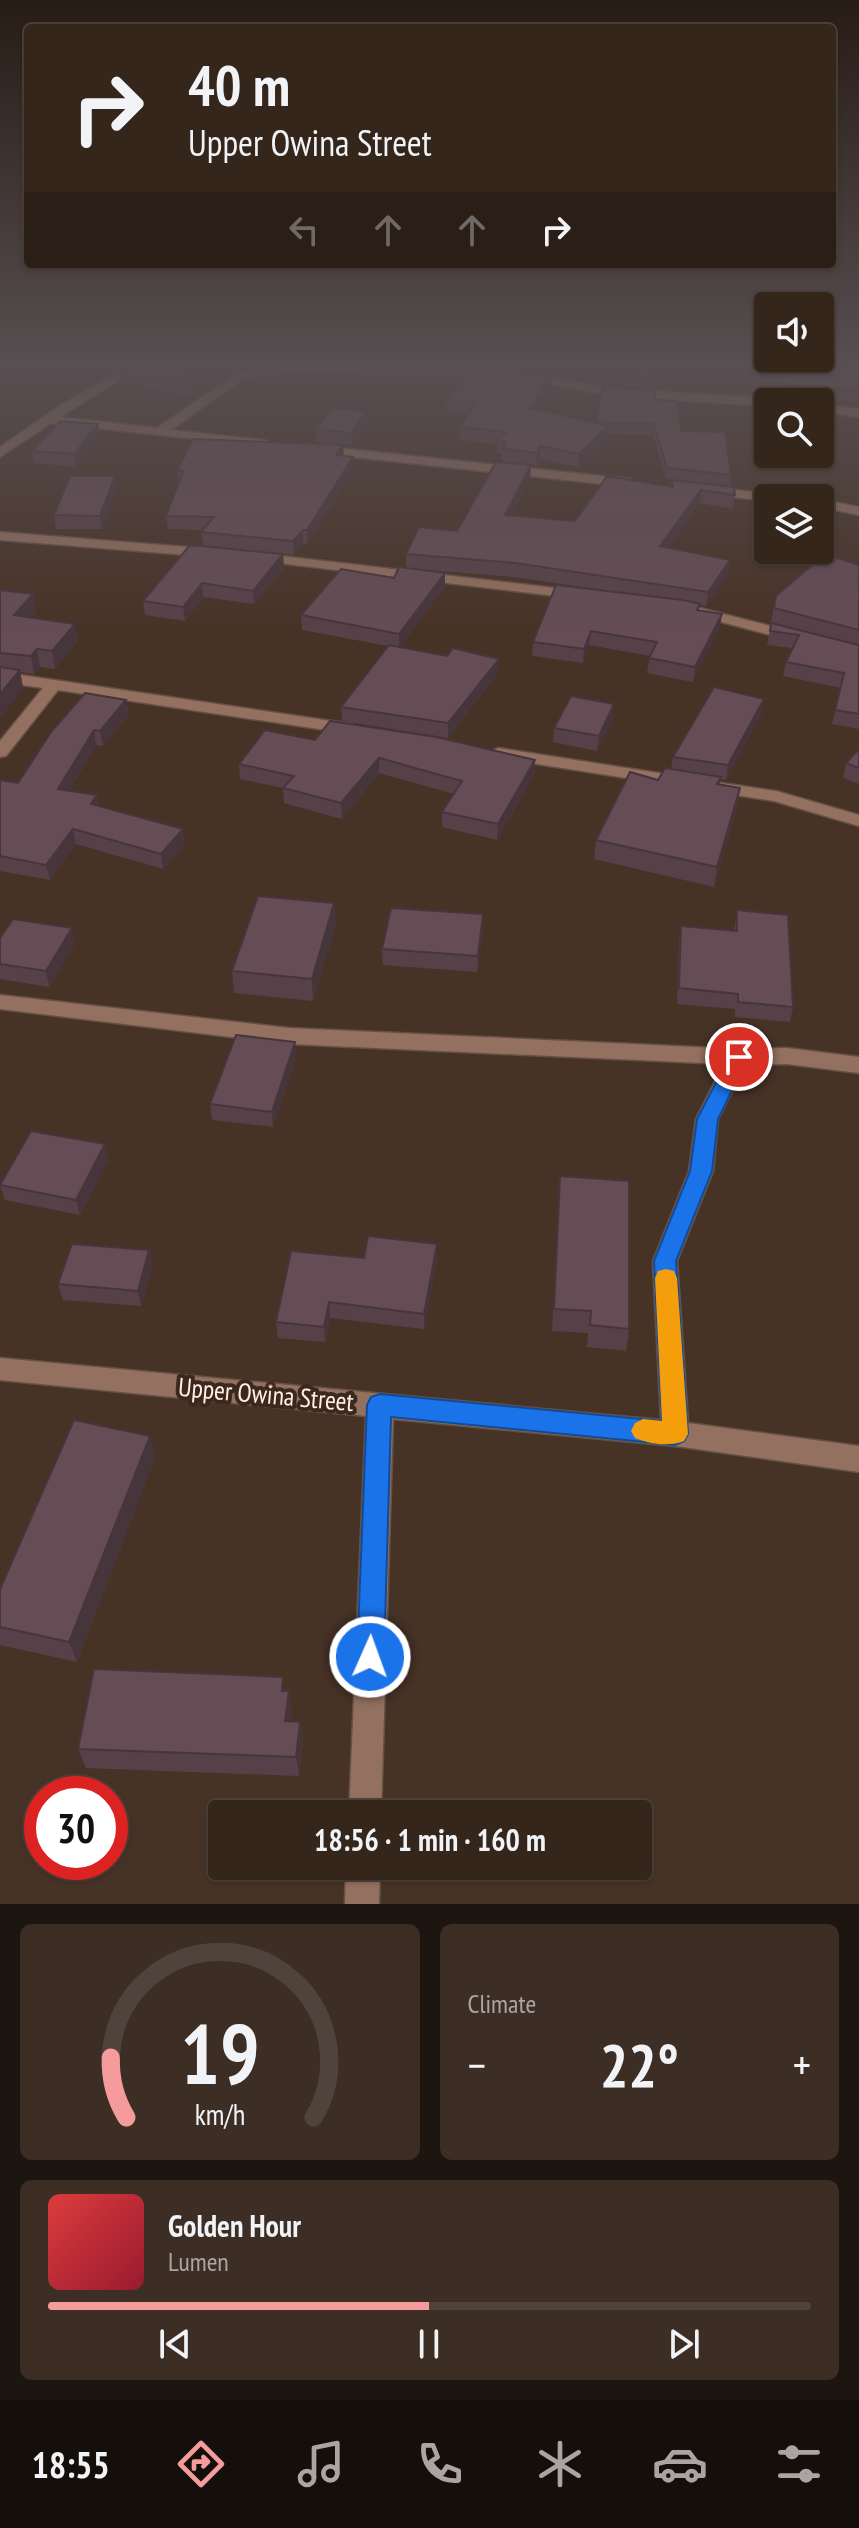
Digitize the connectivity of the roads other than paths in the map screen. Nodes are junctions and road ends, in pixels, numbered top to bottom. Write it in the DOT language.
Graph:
graph roads {
  1 [pos="343,453"];
  2 [pos="643,485"];
  3 [pos="700,491"];
  4 [pos="754,496"];
  5 [pos="834,506"];
  6 [pos="859,511"];
  7 [pos="0,536"];
  8 [pos="590,596"];
  9 [pos="682,607"];
  10 [pos="815,641"];
  11 [pos="0,677"];
  12 [pos="54,685"];
  13 [pos="365,732"];
  14 [pos="474,750"];
  15 [pos="0,752"];
  16 [pos="859,821"];
  17 [pos="0,1002"];
  18 [pos="739,1057"];
  19 [pos="859,1065"];
  20 [pos="0,1369"];
  21 [pos="380,1405"];
  22 [pos="675,1434"];
  23 [pos="859,1459"];
  24 [pos="366,1800"];
  25 [pos="363,1880"];
  26 [pos="362,1904"];
  1 -- 2 [label="street"];
  3 -- 4 [label="street"];
  5 -- 6 [label="street"];
  7 -- 8 [label="street"];
  9 -- 10 [label="street"];
  11 -- 12 [label="street"];
  12 -- 13 [label="street"];
  12 -- 15 [label="street"];
  14 -- 16 [label="street"];
  17 -- 18 [label="street"];
  18 -- 19 [label="street"];
  18 -- 22 [label="street"];
  20 -- 21 [label="street, Upper Owina Street"];
  21 -- 22 [label="street, Upper Owina Street"];
  21 -- 24 [label="street"];
  22 -- 23 [label="street, Upper Owina Street"];
  25 -- 26 [label="street"];
}
